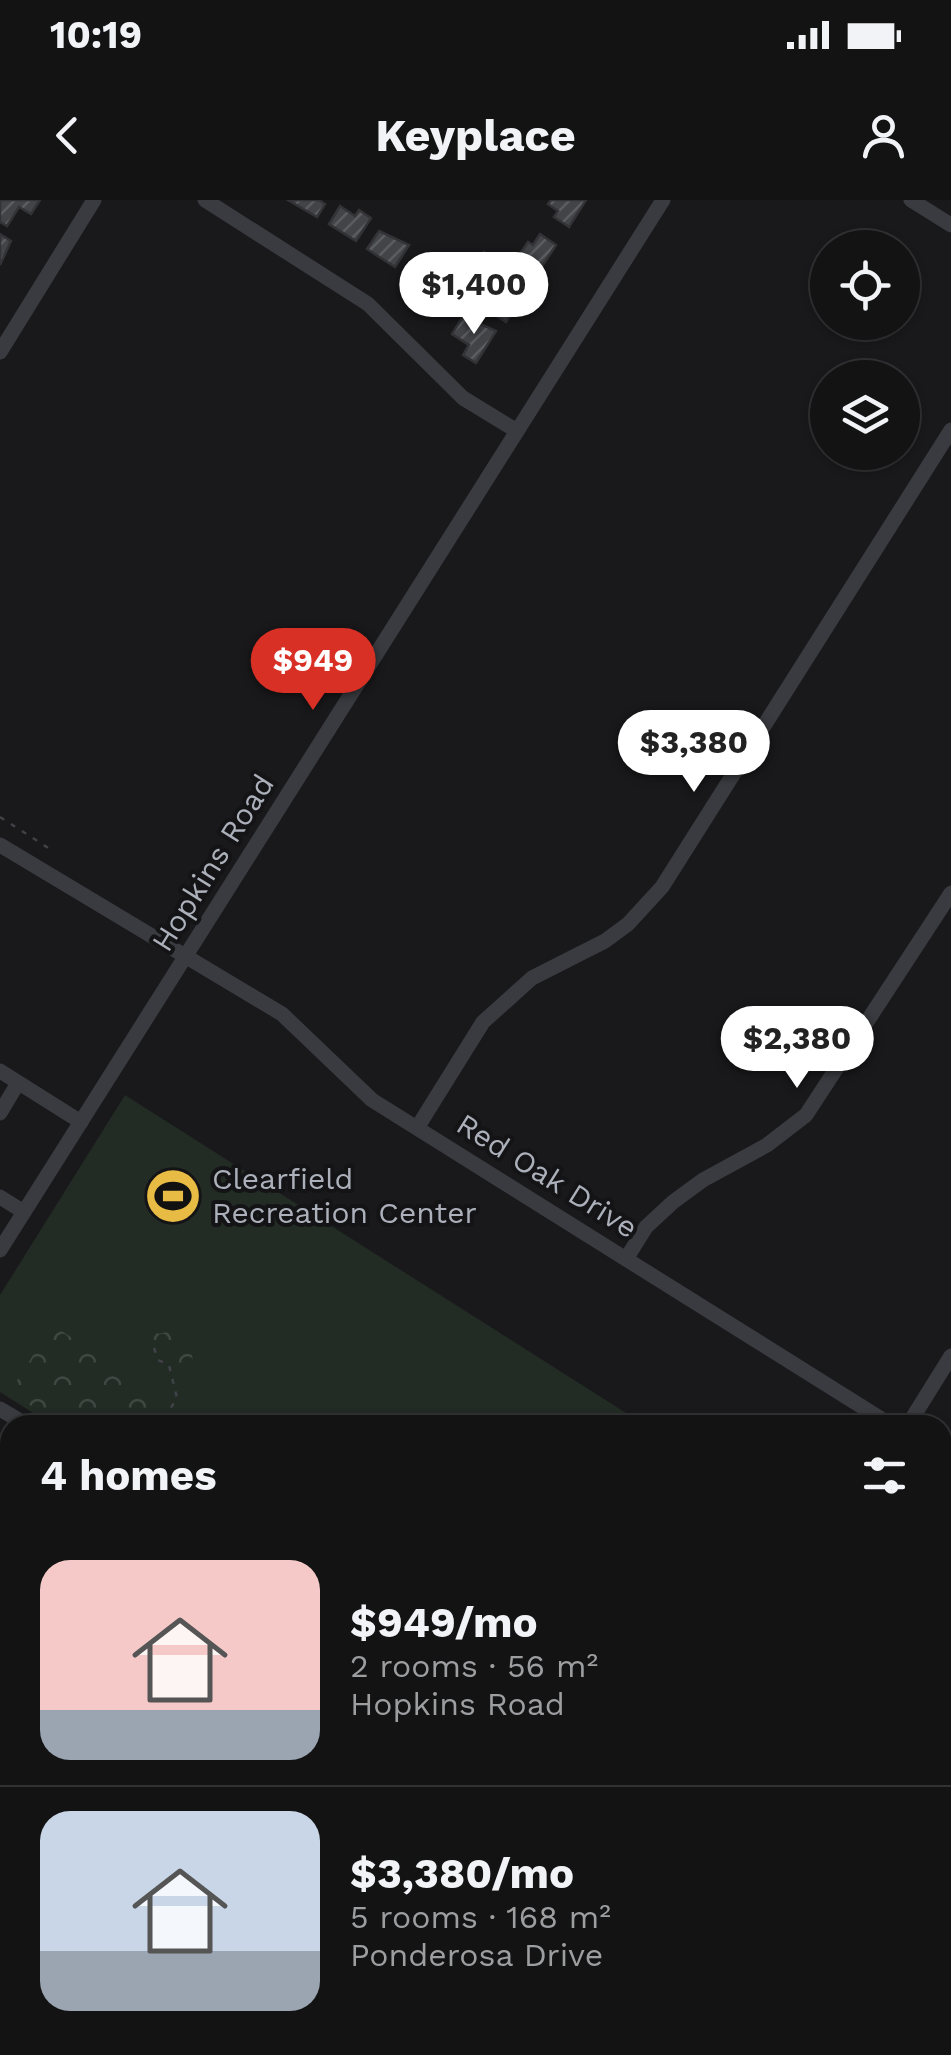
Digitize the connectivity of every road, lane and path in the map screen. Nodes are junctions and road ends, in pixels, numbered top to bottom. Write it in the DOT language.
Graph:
graph roads {
  1 [pos="94,200"];
  2 [pos="205,200"];
  3 [pos="664,200"];
  4 [pos="912,200"];
  5 [pos="951,225"];
  6 [pos="0,352"];
  7 [pos="951,430"];
  8 [pos="517,431"];
  9 [pos="0,817"];
  10 [pos="0,845"];
  11 [pos="53,851"];
  12 [pos="951,893"];
  13 [pos="186,958"];
  14 [pos="0,1071"];
  15 [pos="18,1083"];
  16 [pos="0,1113"];
  17 [pos="81,1122"];
  18 [pos="417,1128"];
  19 [pos="0,1198"];
  20 [pos="24,1212"];
  21 [pos="0,1250"];
  22 [pos="626,1259"];
  23 [pos="154,1348"];
  24 [pos="951,1356"];
  25 [pos="166,1415"];
  26 [pos="876,1415"];
  27 [pos="914,1415"];
  1 -- 6 [label="street"];
  2 -- 8 [label="street"];
  3 -- 8 [label="street, Hopkins Road"];
  4 -- 5 [label="street"];
  7 -- 18 [label="street"];
  8 -- 13 [label="street, Hopkins Road"];
  9 -- 11 [label="path"];
  10 -- 13 [label="street, Red Oak Drive"];
  12 -- 22 [label="street"];
  13 -- 17 [label="street, Hopkins Road"];
  13 -- 18 [label="street, Red Oak Drive"];
  14 -- 15 [label="street"];
  15 -- 16 [label="street"];
  15 -- 17 [label="street"];
  17 -- 20 [label="street, Hopkins Road"];
  18 -- 22 [label="street, Red Oak Drive"];
  19 -- 20 [label="street"];
  20 -- 21 [label="street, Hopkins Road"];
  22 -- 26 [label="street, Red Oak Drive"];
  23 -- 25 [label="path"];
  24 -- 27 [label="street"];
}
